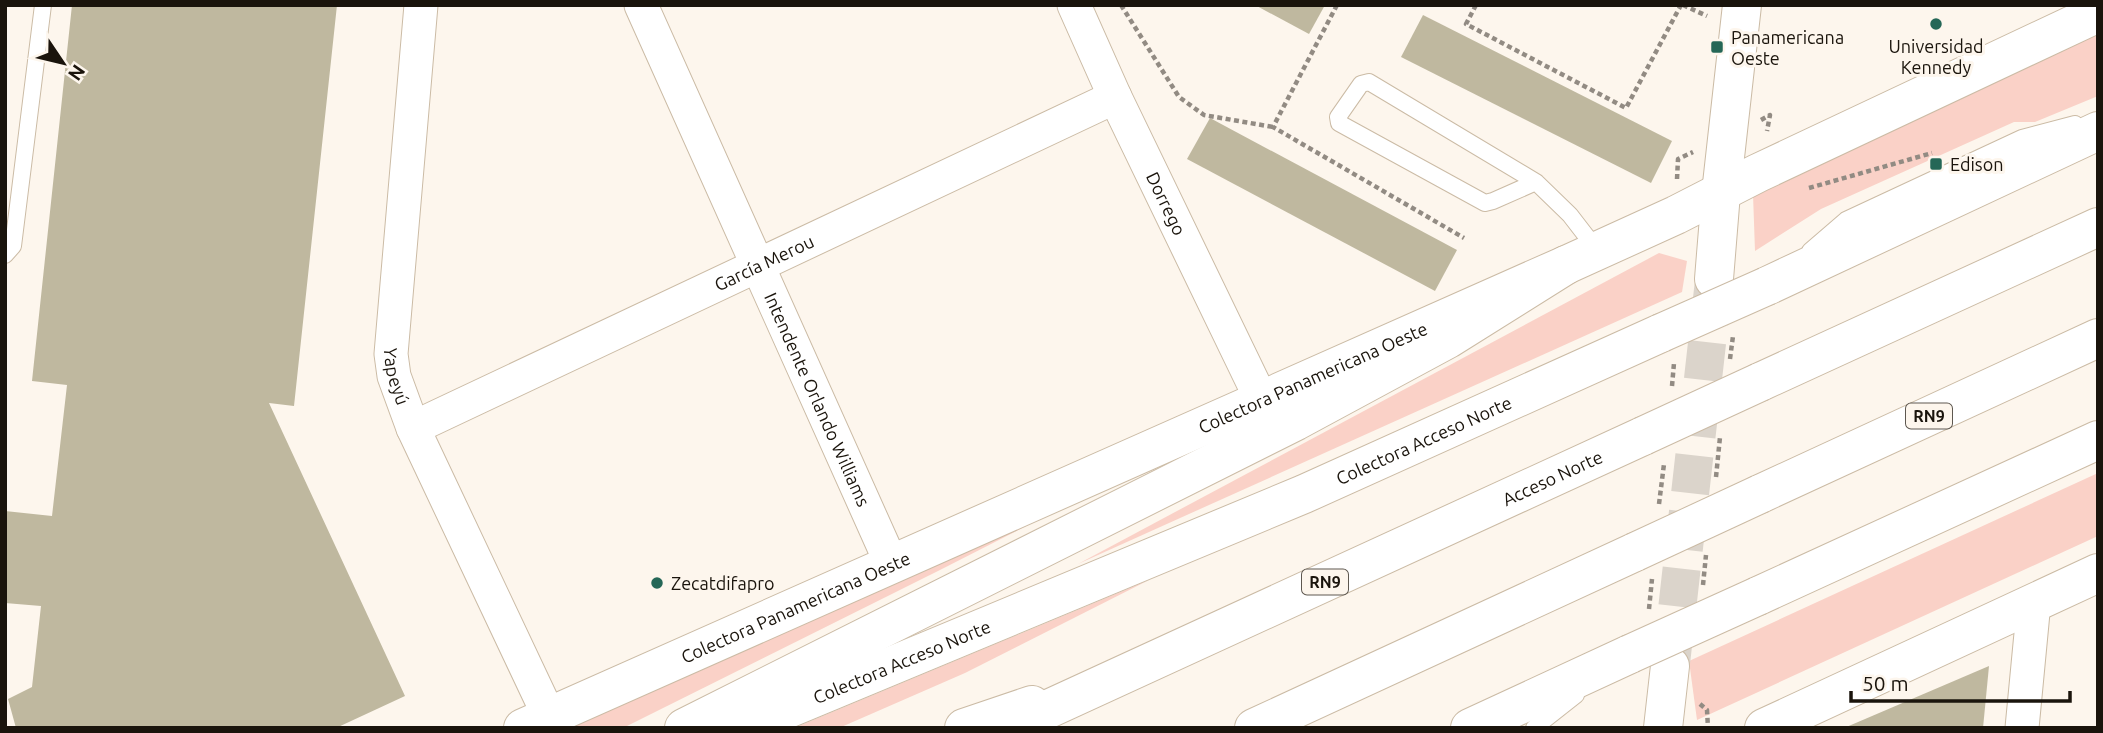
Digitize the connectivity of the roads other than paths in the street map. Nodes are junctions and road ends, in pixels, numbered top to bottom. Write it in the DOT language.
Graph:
graph roads {
  1 [pos="43,5"];
  2 [pos="421,5"];
  3 [pos="641,5"];
  4 [pos="1074,5"];
  5 [pos="1717,12"];
  6 [pos="2098,13"];
  7 [pos="1115,97"];
  8 [pos="2098,118"];
  9 [pos="2098,131"];
  10 [pos="1536,182"];
  11 [pos="1721,193"];
  12 [pos="2098,227"];
  13 [pos="5,255"];
  14 [pos="1581,258"];
  15 [pos="759,265"];
  16 [pos="1714,279"];
  17 [pos="1770,284"];
  18 [pos="2098,338"];
  19 [pos="1261,399"];
  20 [pos="413,428"];
  21 [pos="2098,440"];
  22 [pos="891,563"];
  23 [pos="2098,573"];
  24 [pos="2034,603"];
  25 [pos="1627,655"];
  26 [pos="1670,666"];
  27 [pos="1124,674"];
  28 [pos="536,722"];
  29 [pos="684,728"];
  30 [pos="742,728"];
  31 [pos="964,728"];
  32 [pos="1007,728"];
  33 [pos="1254,728"];
  34 [pos="1470,728"];
  35 [pos="1534,728"];
  36 [pos="1664,728"];
  37 [pos="1764,728"];
  38 [pos="2022,728"];
  1 -- 13 [label="lane"];
  2 -- 20 [label="street, Yapeyú"];
  3 -- 15 [label="street, Intendente Orlando Williams"];
  4 -- 7 [label="street, Dorrego"];
  5 -- 11 [label="main road"];
  6 -- 11 [label="main road, Colectora Panamericana Oeste"];
  7 -- 15 [label="street, García Merou"];
  7 -- 19 [label="street, Dorrego"];
  8 -- 17 [label="lane"];
  9 -- 17 [label="main road, Colectora Acceso Norte"];
  10 -- 10 [label="lane"];
  10 -- 14 [label="lane"];
  11 -- 14 [label="main road, Colectora Panamericana Oeste"];
  11 -- 16 [label="main road"];
  12 -- 27 [label="main road, Acceso Norte / RN9, bridge"];
  14 -- 19 [label="main road, Colectora Panamericana Oeste"];
  14 -- 29 [label="main road"];
  15 -- 20 [label="street, García Merou"];
  15 -- 22 [label="street, Intendente Orlando Williams"];
  17 -- 30 [label="main road, Colectora Acceso Norte, bridge"];
  18 -- 33 [label="main road, RN9, bridge"];
  19 -- 22 [label="main road, Colectora Panamericana Oeste"];
  20 -- 28 [label="street, Yapeyú"];
  21 -- 25 [label="main road, bridge"];
  22 -- 28 [label="main road, Colectora Panamericana Oeste"];
  23 -- 24 [label="main road"];
  24 -- 37 [label="main road"];
  24 -- 38 [label="street"];
  25 -- 34 [label="main road"];
  25 -- 35 [label="lane"];
  26 -- 36 [label="main road"];
  27 -- 31 [label="main road"];
  27 -- 32 [label="main road, Acceso Norte / RN9"];
}
